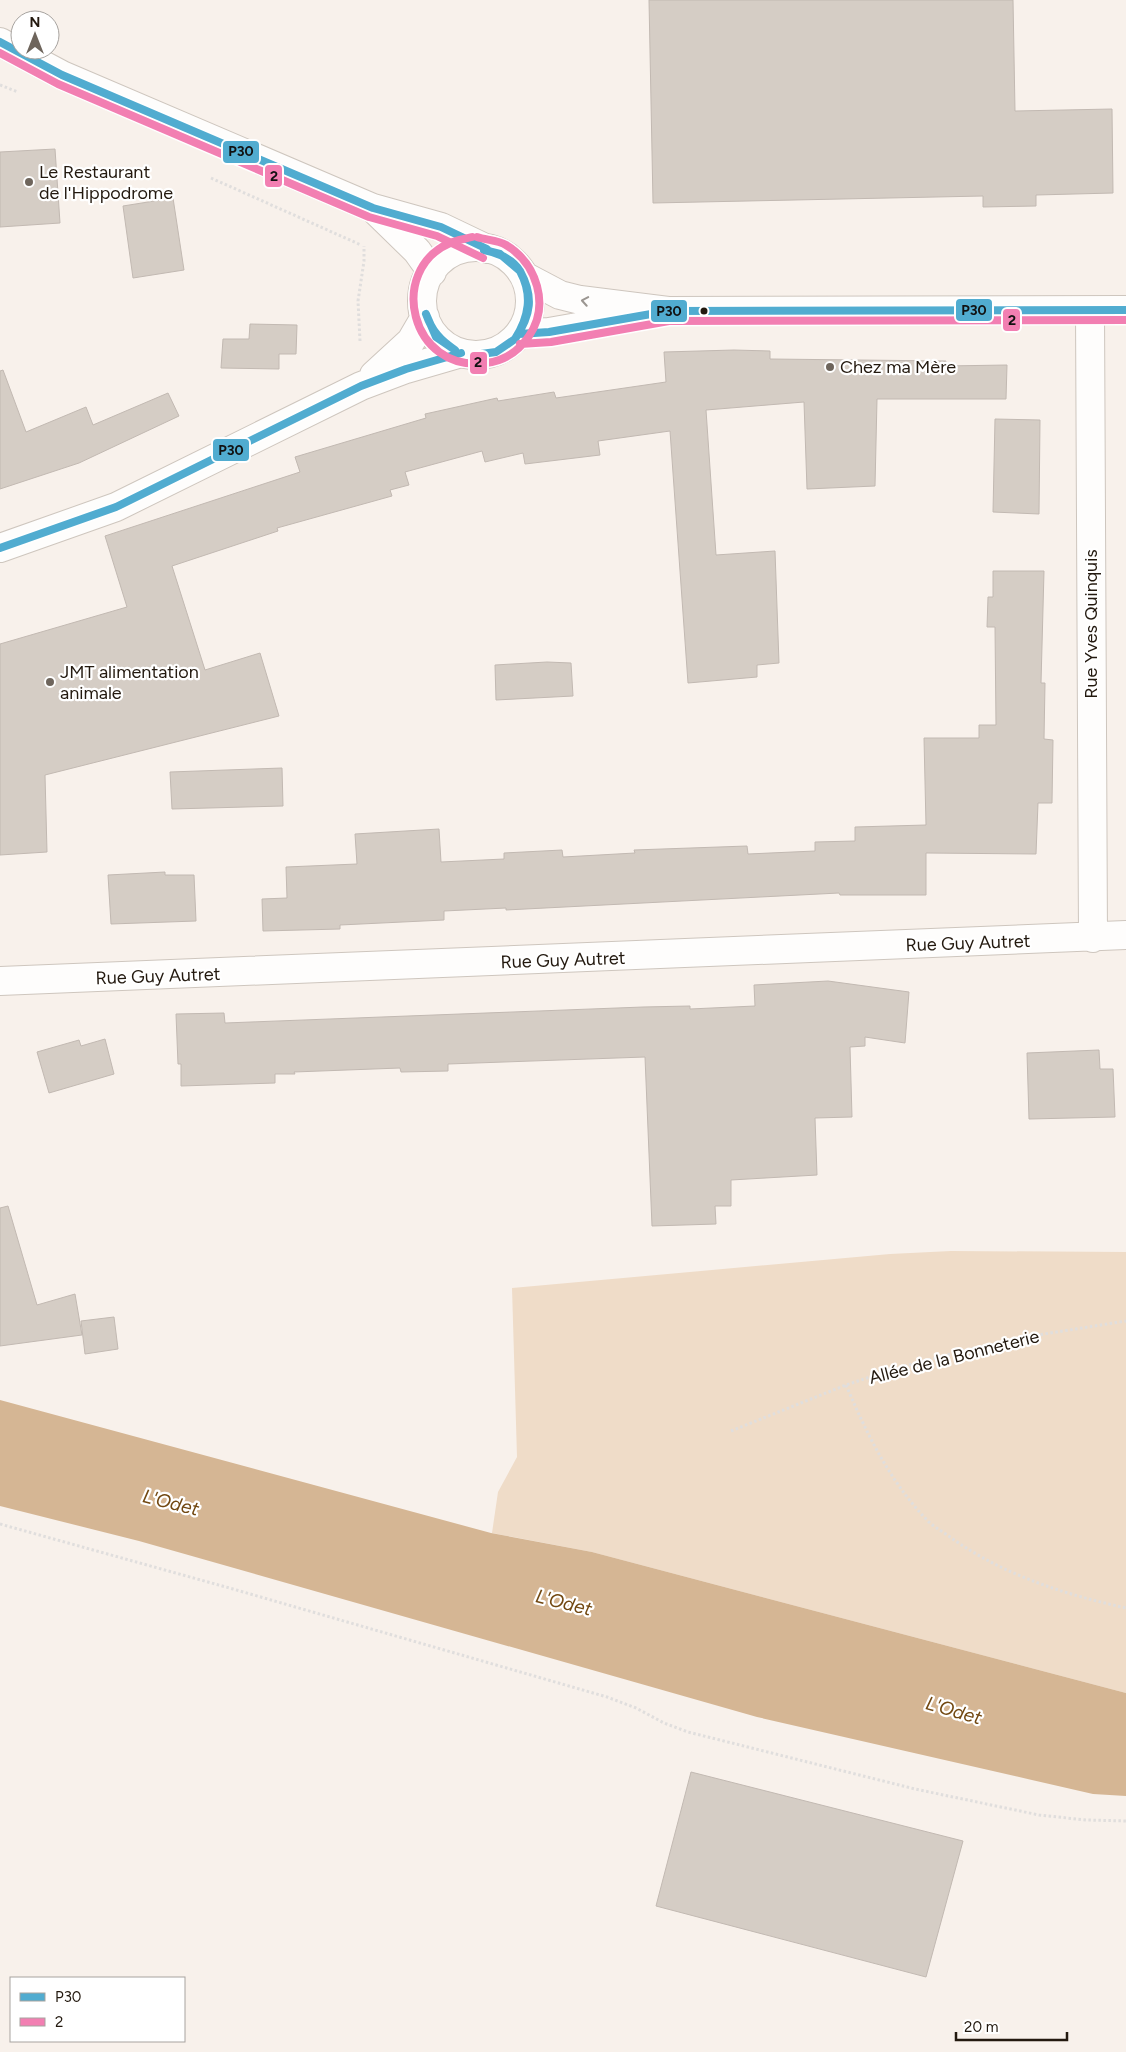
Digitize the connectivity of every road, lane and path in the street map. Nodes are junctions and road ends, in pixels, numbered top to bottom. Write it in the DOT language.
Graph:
graph roads {
  1 [pos="0,42"];
  2 [pos="0,61"];
  3 [pos="62,75"];
  4 [pos="372,208"];
  5 [pos="364,246"];
  6 [pos="487,249"];
  7 [pos="432,272"];
  8 [pos="524,276"];
  9 [pos="1126,310"];
  10 [pos="668,311"];
  11 [pos="1090,311"];
  12 [pos="425,317"];
  13 [pos="519,334"];
  14 [pos="360,345"];
  15 [pos="461,353"];
  16 [pos="361,386"];
  17 [pos="0,548"];
  18 [pos="1126,936"];
  19 [pos="1093,938"];
  20 [pos="0,981"];
  21 [pos="1126,1321"];
  22 [pos="846,1385"];
  23 [pos="732,1431"];
  24 [pos="0,1524"];
  25 [pos="1126,1608"];
  26 [pos="1126,1821"];
  1 -- 3 [label="street"];
  2 -- 3 [label="street"];
  3 -- 4 [label="street"];
  4 -- 6 [label="street"];
  4 -- 7 [label="street"];
  5 -- 14 [label="path"];
  6 -- 7 [label="street"];
  6 -- 8 [label="street"];
  7 -- 12 [label="street"];
  10 -- 8 [label="street, one-way"];
  8 -- 13 [label="street"];
  9 -- 11 [label="street"];
  10 -- 11 [label="street"];
  10 -- 13 [label="street"];
  11 -- 19 [label="street, Rue Yves Quinquis"];
  12 -- 15 [label="street"];
  12 -- 16 [label="street"];
  13 -- 15 [label="street"];
  15 -- 16 [label="street"];
  16 -- 17 [label="street"];
  18 -- 19 [label="street, Rue Guy Autret"];
  19 -- 20 [label="street, Rue Guy Autret"];
  21 -- 22 [label="path, Allée de la Bonneterie"];
  22 -- 23 [label="path, Allée de la Bonneterie"];
  22 -- 25 [label="path"];
  24 -- 26 [label="path"];
}
